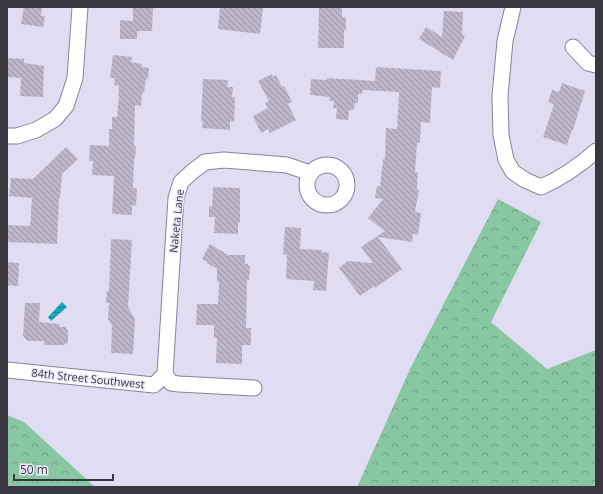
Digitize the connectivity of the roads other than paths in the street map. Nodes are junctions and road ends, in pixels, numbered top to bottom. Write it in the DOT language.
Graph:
graph roads {
  1 [pos="80,7"];
  2 [pos="513,7"];
  3 [pos="573,47"];
  4 [pos="596,65"];
  5 [pos="7,136"];
  6 [pos="596,151"];
  7 [pos="310,173"];
  8 [pos="7,370"];
  9 [pos="165,374"];
  10 [pos="254,388"];
  1 -- 5 [label="street"];
  2 -- 6 [label="street"];
  3 -- 4 [label="street"];
  7 -- 9 [label="street, Naketa Lane"];
  8 -- 9 [label="street, 84th Street Southwest"];
  9 -- 10 [label="street"];
}
